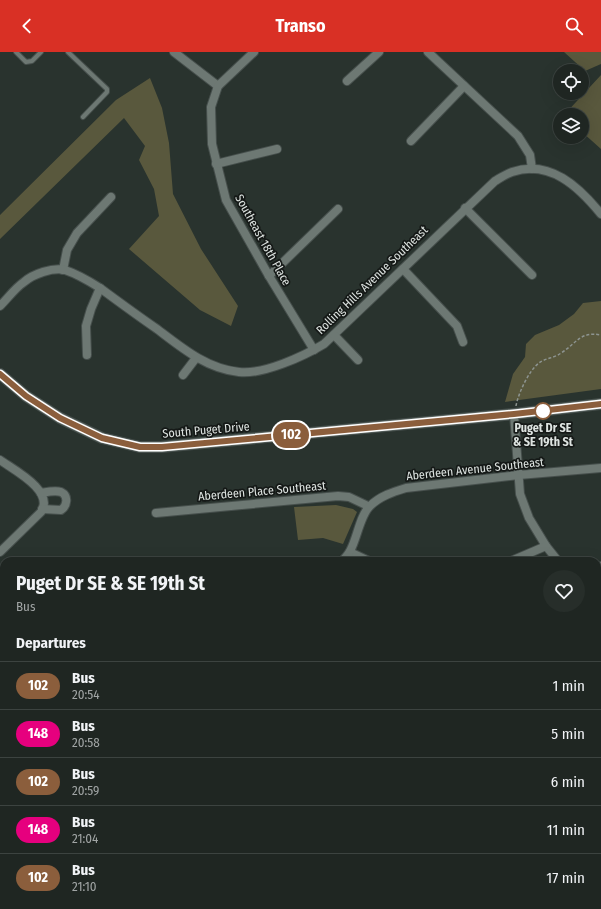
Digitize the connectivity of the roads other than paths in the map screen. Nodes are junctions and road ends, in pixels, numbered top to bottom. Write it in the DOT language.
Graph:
graph roads {
  1 [pos="16,52"];
  2 [pos="41,52"];
  3 [pos="68,52"];
  4 [pos="174,52"];
  5 [pos="254,52"];
  6 [pos="378,52"];
  7 [pos="428,52"];
  8 [pos="347,81"];
  9 [pos="218,86"];
  10 [pos="464,86"];
  11 [pos="83,117"];
  12 [pos="411,141"];
  13 [pos="277,149"];
  14 [pos="216,164"];
  15 [pos="532,168"];
  16 [pos="111,196"];
  17 [pos="465,208"];
  18 [pos="338,209"];
  19 [pos="601,214"];
  20 [pos="403,269"];
  21 [pos="63,270"];
  22 [pos="532,275"];
  23 [pos="269,276"];
  24 [pos="100,288"];
  25 [pos="0,306"];
  26 [pos="334,335"];
  27 [pos="463,342"];
  28 [pos="314,350"];
  29 [pos="87,355"];
  30 [pos="196,358"];
  31 [pos="358,360"];
  32 [pos="0,374"];
  33 [pos="183,375"];
  34 [pos="601,404"];
  35 [pos="514,414"];
  36 [pos="0,460"];
  37 [pos="601,468"];
  38 [pos="519,475"];
  39 [pos="42,496"];
  40 [pos="368,506"];
  41 [pos="42,510"];
  42 [pos="156,513"];
  43 [pos="546,546"];
  44 [pos="0,552"];
  45 [pos="350,552"];
  46 [pos="346,557"];
  47 [pos="361,557"];
  48 [pos="521,557"];
  49 [pos="555,557"];
  1 -- 2 [label="lane"];
  3 -- 11 [label="lane"];
  4 -- 9 [label="street"];
  5 -- 9 [label="street"];
  6 -- 8 [label="street"];
  7 -- 10 [label="street"];
  9 -- 14 [label="street, Southeast 18th Place"];
  10 -- 12 [label="street"];
  10 -- 15 [label="street"];
  13 -- 14 [label="street"];
  14 -- 23 [label="street, Southeast 18th Place"];
  15 -- 17 [label="street, Rolling Hills Avenue Southeast"];
  15 -- 19 [label="street, Rolling Hills Avenue Southeast"];
  16 -- 21 [label="street"];
  17 -- 20 [label="street, Rolling Hills Avenue Southeast"];
  17 -- 22 [label="street"];
  18 -- 23 [label="street"];
  20 -- 26 [label="street, Rolling Hills Avenue Southeast"];
  20 -- 27 [label="street"];
  21 -- 24 [label="street, Rolling Hills Avenue Southeast"];
  21 -- 25 [label="street, Rolling Hills Avenue Southeast"];
  23 -- 28 [label="street, Southeast 18th Place"];
  24 -- 29 [label="street"];
  24 -- 30 [label="street, Rolling Hills Avenue Southeast"];
  26 -- 28 [label="street, Rolling Hills Avenue Southeast"];
  26 -- 31 [label="street"];
  28 -- 30 [label="street, Rolling Hills Avenue Southeast"];
  30 -- 33 [label="street"];
  32 -- 35 [label="street, South Puget Drive"];
  34 -- 35 [label="street, South Puget Drive"];
  35 -- 38 [label="street"];
  36 -- 39 [label="street"];
  37 -- 38 [label="street, Aberdeen Avenue Southeast"];
  38 -- 40 [label="street, Aberdeen Avenue Southeast"];
  38 -- 43 [label="street"];
  39 -- 41 [label="street"];
  39 -- 41 [label="street"];
  40 -- 42 [label="street, Aberdeen Place Southeast"];
  40 -- 45 [label="street"];
  41 -- 44 [label="street"];
  43 -- 48 [label="street"];
  43 -- 49 [label="street"];
  45 -- 46 [label="street"];
  45 -- 47 [label="street"];
}
